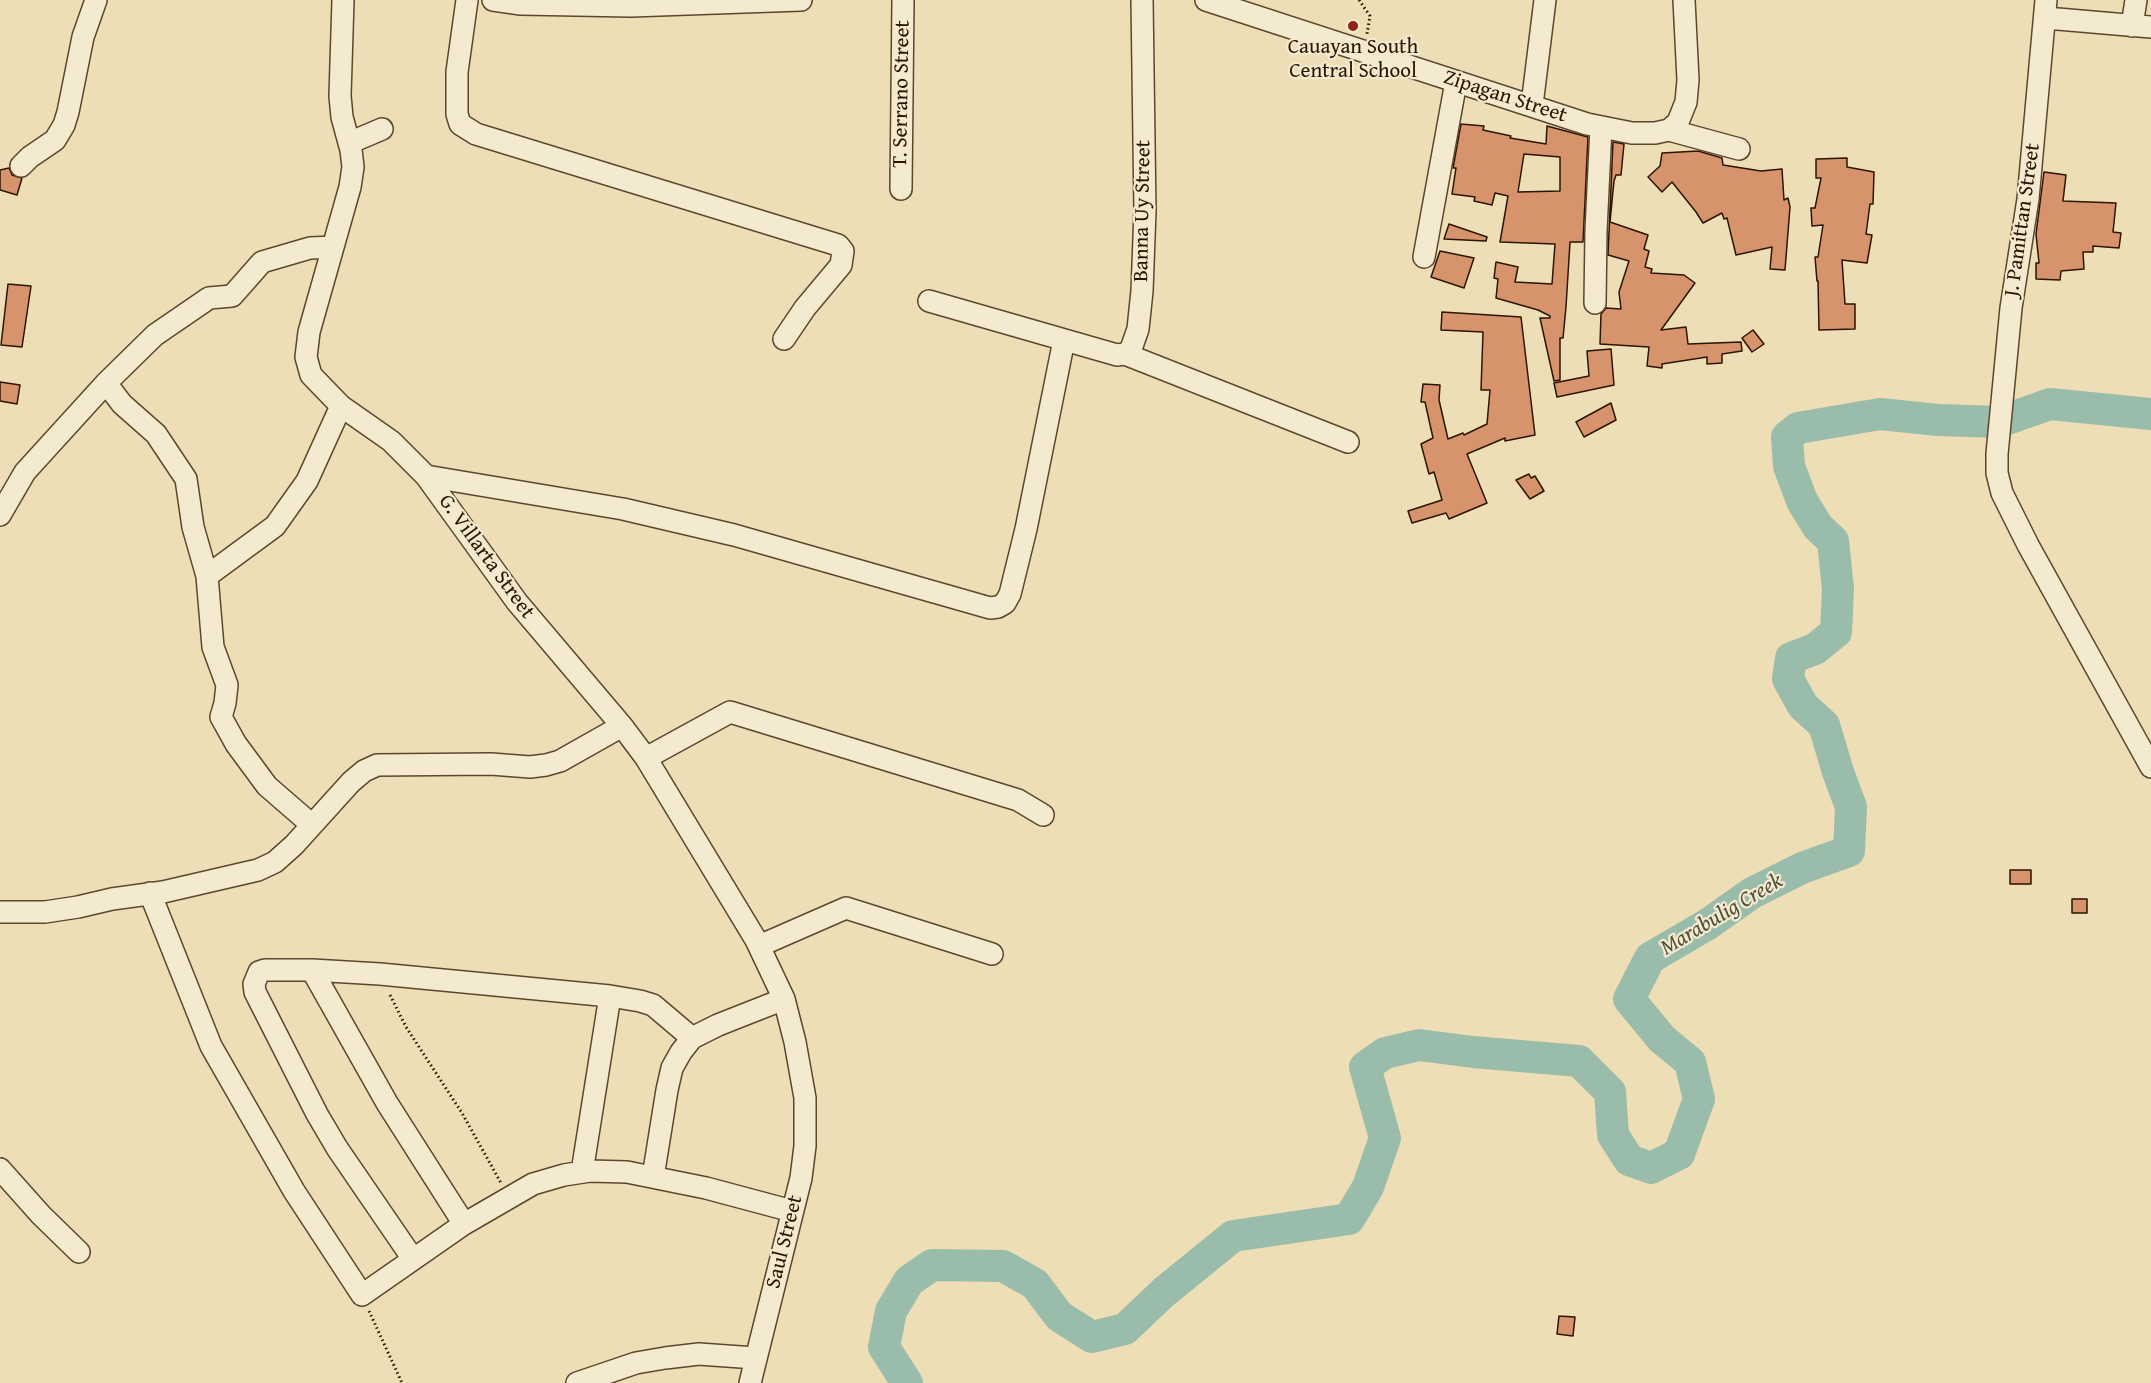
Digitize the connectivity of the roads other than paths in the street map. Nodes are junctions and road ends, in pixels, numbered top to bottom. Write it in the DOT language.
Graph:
graph roads {
  1 [pos="96,0"];
  2 [pos="343,0"];
  3 [pos="467,0"];
  4 [pos="493,0"];
  5 [pos="801,0"];
  6 [pos="903,0"];
  7 [pos="1142,0"];
  8 [pos="1206,0"];
  9 [pos="1545,0"];
  10 [pos="1684,0"];
  11 [pos="2136,0"];
  12 [pos="2046,9"];
  13 [pos="2142,26"];
  14 [pos="1456,82"];
  15 [pos="1532,105"];
  16 [pos="1601,126"];
  17 [pos="382,129"];
  18 [pos="1669,130"];
  19 [pos="349,143"];
  20 [pos="1739,149"];
  21 [pos="21,166"];
  22 [pos="901,189"];
  23 [pos="333,247"];
  24 [pos="1424,257"];
  25 [pos="929,301"];
  26 [pos="1596,303"];
  27 [pos="784,339"];
  28 [pos="1064,340"];
  29 [pos="1125,354"];
  30 [pos="106,383"];
  31 [pos="340,406"];
  32 [pos="1348,442"];
  33 [pos="426,476"];
  34 [pos="0,515"];
  35 [pos="207,576"];
  36 [pos="622,726"];
  37 [pos="646,758"];
  38 [pos="2151,767"];
  39 [pos="1043,814"];
  40 [pos="312,825"];
  41 [pos="150,893"];
  42 [pos="0,912"];
  43 [pos="759,946"];
  44 [pos="992,954"];
  45 [pos="312,970"];
  46 [pos="610,996"];
  47 [pos="784,999"];
  48 [pos="692,1038"];
  49 [pos="805,1098"];
  50 [pos="0,1169"];
  51 [pos="582,1172"];
  52 [pos="652,1177"];
  53 [pos="792,1211"];
  54 [pos="464,1224"];
  55 [pos="79,1252"];
  56 [pos="413,1260"];
  57 [pos="755,1358"];
  58 [pos="577,1383"];
  59 [pos="750,1383"];
  1 -- 21 [label="street"];
  2 -- 19 [label="street, G. Villarta Street"];
  3 -- 27 [label="street"];
  4 -- 5 [label="street"];
  6 -- 22 [label="street, T. Serrano Street"];
  7 -- 29 [label="street, Banna Uy Street"];
  8 -- 14 [label="street, Zipagan Street"];
  9 -- 15 [label="street"];
  10 -- 18 [label="street"];
  11 -- 13 [label="street"];
  12 -- 13 [label="street"];
  12 -- 38 [label="street, J. Pamittan Street"];
  14 -- 15 [label="street, Zipagan Street"];
  14 -- 24 [label="street"];
  15 -- 16 [label="street, Zipagan Street"];
  16 -- 18 [label="street, Zipagan Street"];
  16 -- 26 [label="street"];
  17 -- 19 [label="street"];
  18 -- 20 [label="street"];
  19 -- 23 [label="street, G. Villarta Street"];
  23 -- 30 [label="street"];
  23 -- 31 [label="street, G. Villarta Street"];
  25 -- 28 [label="street"];
  28 -- 29 [label="street"];
  28 -- 33 [label="street"];
  29 -- 32 [label="street"];
  30 -- 34 [label="street"];
  30 -- 35 [label="street"];
  31 -- 33 [label="street, G. Villarta Street"];
  31 -- 35 [label="street"];
  33 -- 36 [label="street, G. Villarta Street"];
  35 -- 40 [label="street"];
  36 -- 37 [label="street, G. Villarta Street"];
  36 -- 40 [label="street"];
  37 -- 39 [label="street"];
  37 -- 43 [label="street, G. Villarta Street"];
  40 -- 41 [label="street"];
  41 -- 42 [label="street"];
  41 -- 56 [label="street"];
  43 -- 44 [label="street"];
  43 -- 47 [label="street, G. Villarta Street"];
  45 -- 46 [label="street"];
  45 -- 54 [label="street"];
  45 -- 56 [label="street"];
  46 -- 48 [label="street"];
  46 -- 51 [label="street"];
  47 -- 48 [label="street"];
  47 -- 49 [label="street, G. Villarta Street"];
  48 -- 52 [label="street"];
  49 -- 53 [label="street, Saul Street"];
  50 -- 55 [label="street"];
  51 -- 52 [label="street"];
  51 -- 54 [label="street"];
  52 -- 53 [label="street"];
  53 -- 57 [label="street, Saul Street"];
  54 -- 56 [label="street"];
  57 -- 58 [label="street"];
  57 -- 59 [label="street, Saul Street"];
}
